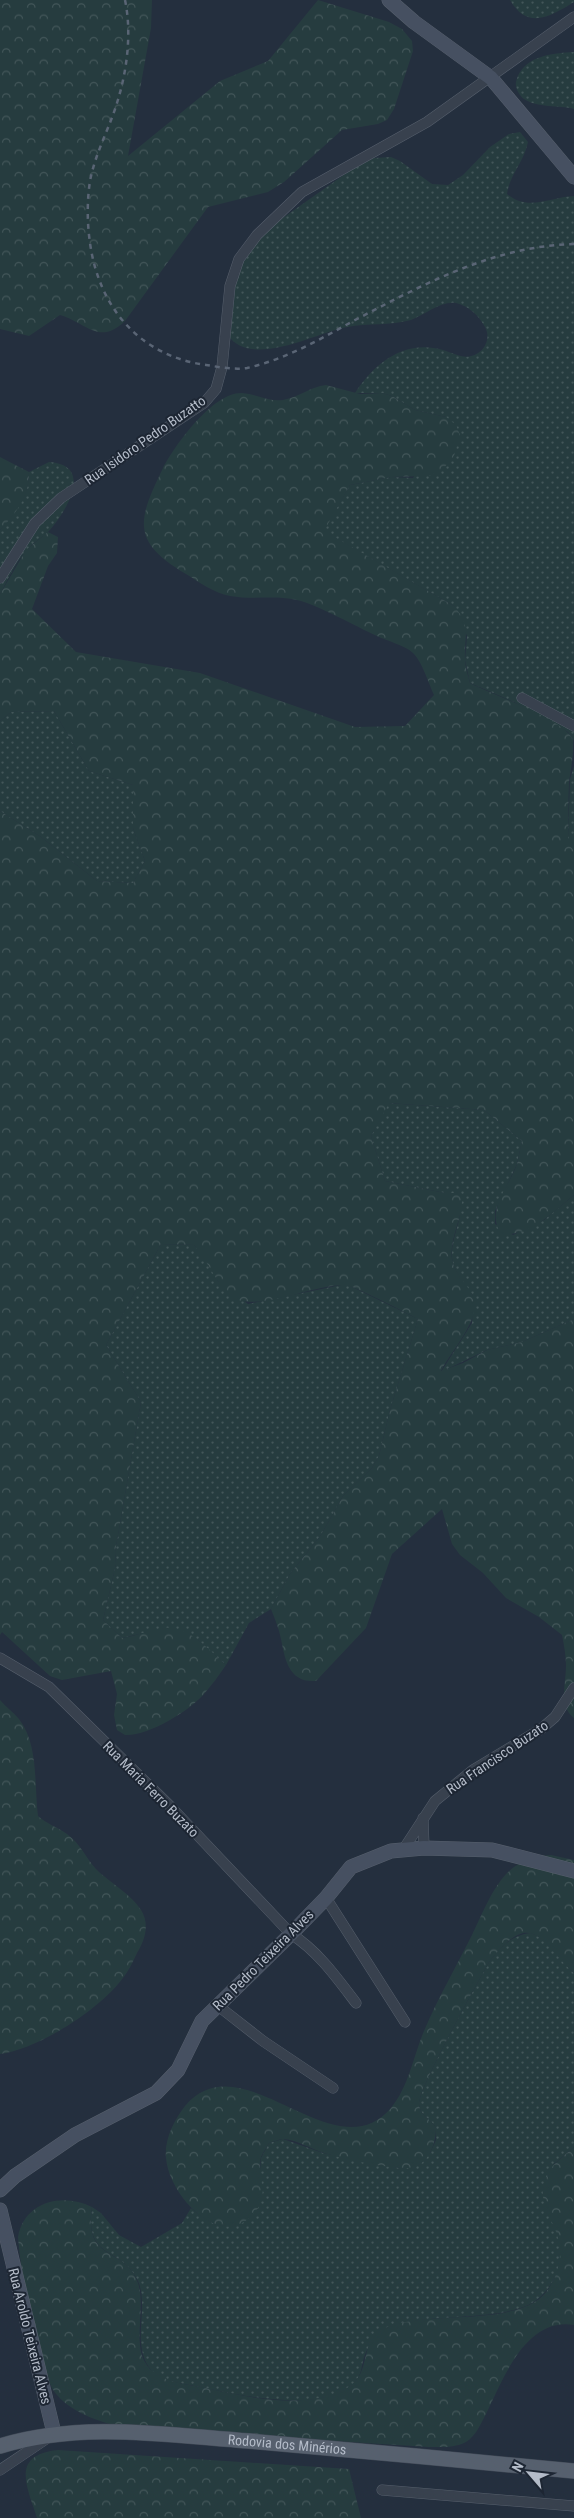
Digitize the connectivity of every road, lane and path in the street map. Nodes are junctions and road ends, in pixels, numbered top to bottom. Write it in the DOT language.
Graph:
graph roads {
  1 [pos="389,0"];
  2 [pos="574,17"];
  3 [pos="491,78"];
  4 [pos="574,177"];
  5 [pos="0,578"];
  6 [pos="522,698"];
  7 [pos="574,726"];
  8 [pos="0,1658"];
  9 [pos="574,1688"];
  10 [pos="424,1818"];
  11 [pos="424,1848"];
  12 [pos="403,1850"];
  13 [pos="574,1871"];
  14 [pos="326,1898"];
  15 [pos="291,1934"];
  16 [pos="356,2003"];
  17 [pos="217,2005"];
  18 [pos="405,2022"];
  19 [pos="333,2088"];
  20 [pos="0,2190"];
  21 [pos="0,2210"];
  22 [pos="54,2433"];
  23 [pos="3,2443"];
  24 [pos="0,2470"];
  25 [pos="574,2471"];
  26 [pos="382,2490"];
  27 [pos="574,2506"];
  1 -- 3 [label="street"];
  2 -- 3 [label="street, Rua Isidoro Pedro Buzatto"];
  3 -- 4 [label="street"];
  3 -- 5 [label="street, Rua Isidoro Pedro Buzatto"];
  6 -- 7 [label="street"];
  8 -- 15 [label="street, Rua Maria Ferro Buzato"];
  9 -- 10 [label="street, Rua Francisco Buzato"];
  10 -- 11 [label="street"];
  10 -- 12 [label="street, Rua Francisco Buzato"];
  11 -- 12 [label="street, Rua Pedro Teixeira Alves"];
  11 -- 13 [label="street, Rua Pedro Teixeira Alves"];
  12 -- 14 [label="street, Rua Pedro Teixeira Alves"];
  14 -- 15 [label="street, Rua Pedro Teixeira Alves"];
  14 -- 18 [label="street"];
  15 -- 16 [label="street, Rua Maria Ferro Buzato"];
  15 -- 17 [label="street, Rua Pedro Teixeira Alves"];
  17 -- 19 [label="street"];
  17 -- 20 [label="street, Rua Pedro Teixeira Alves"];
  21 -- 22 [label="street, Rua Aroldo Teixeira Alves"];
  22 -- 23 [label="main road, Rodovia dos Minérios"];
  22 -- 24 [label="street"];
  22 -- 25 [label="main road, Rodovia dos Minérios"];
  26 -- 27 [label="street"];
}
